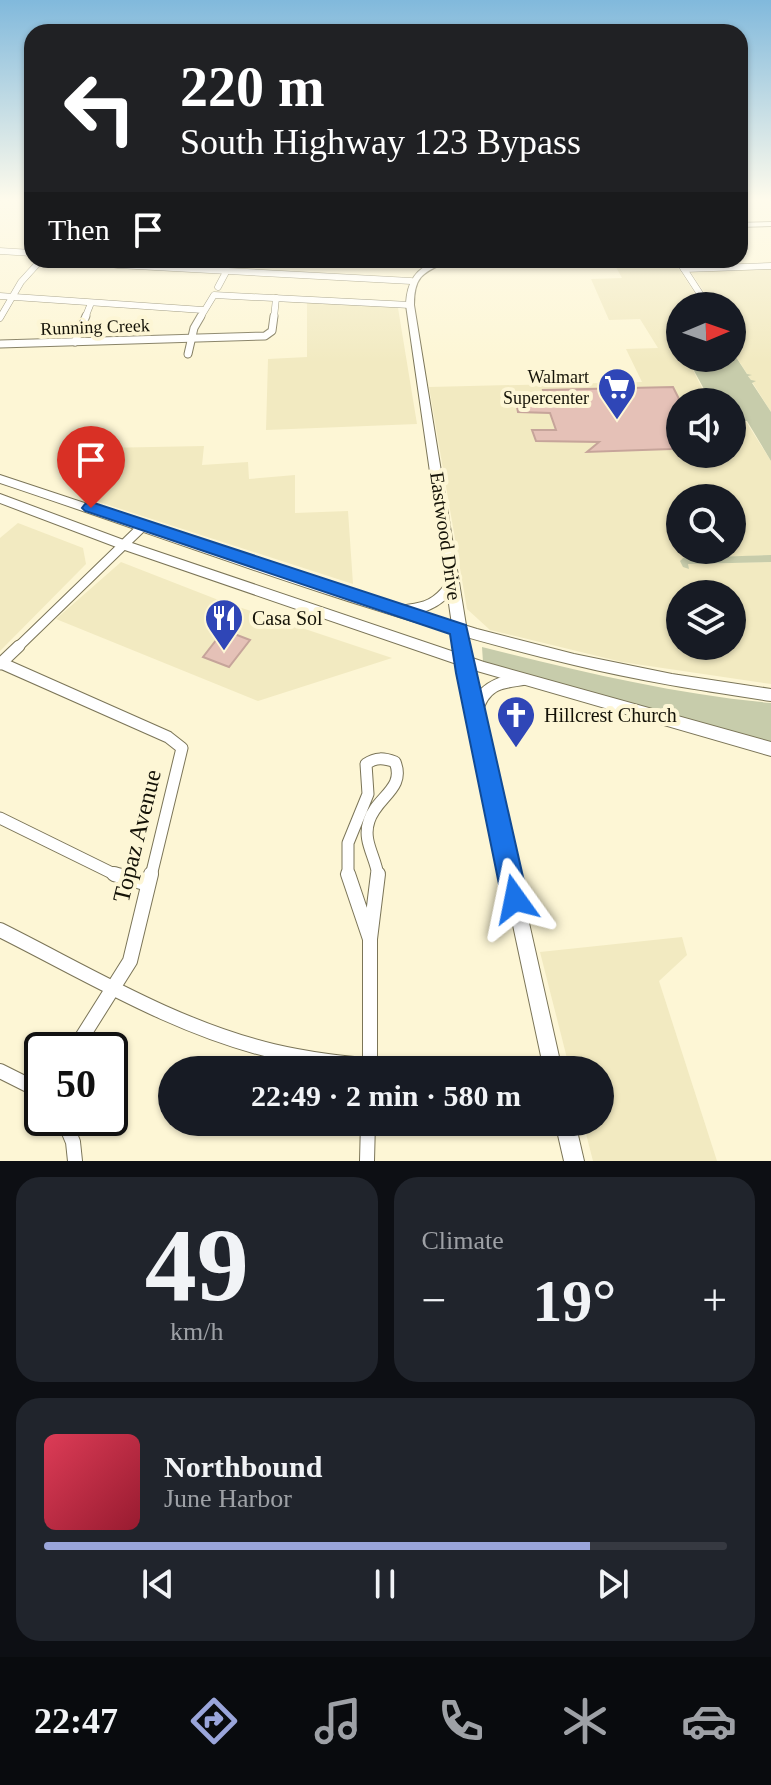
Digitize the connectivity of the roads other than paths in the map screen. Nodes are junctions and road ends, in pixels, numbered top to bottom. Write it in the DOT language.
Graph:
graph roads {
  1 [pos="771,266"];
  2 [pos="748,267"];
  3 [pos="34,268"];
  4 [pos="164,268"];
  5 [pos="427,268"];
  6 [pos="713,268"];
  7 [pos="684,269"];
  8 [pos="226,272"];
  9 [pos="411,281"];
  10 [pos="218,287"];
  11 [pos="699,292"];
  12 [pos="0,296"];
  13 [pos="11,296"];
  14 [pos="276,298"];
  15 [pos="91,303"];
  16 [pos="410,305"];
  17 [pos="203,310"];
  18 [pos="0,318"];
  19 [pos="191,338"];
  20 [pos="75,342"];
  21 [pos="0,344"];
  22 [pos="188,354"];
  23 [pos="0,479"];
  24 [pos="0,498"];
  25 [pos="144,525"];
  26 [pos="124,545"];
  27 [pos="453,582"];
  28 [pos="397,610"];
  29 [pos="459,630"];
  30 [pos="463,660"];
  31 [pos="0,664"];
  32 [pos="527,680"];
  33 [pos="771,695"];
  34 [pos="475,715"];
  35 [pos="771,749"];
  36 [pos="0,818"];
  37 [pos="148,884"];
  38 [pos="0,930"];
  39 [pos="370,939"];
  40 [pos="117,986"];
  41 [pos="86,1032"];
  42 [pos="302,1056"];
  43 [pos="370,1056"];
  44 [pos="550,1056"];
  45 [pos="0,1071"];
  46 [pos="24,1083"];
  47 [pos="70,1136"];
  48 [pos="368,1136"];
  49 [pos="568,1136"];
  50 [pos="75,1161"];
  51 [pos="367,1161"];
  52 [pos="574,1161"];
  1 -- 2 [label="street"];
  3 -- 13 [label="street"];
  4 -- 8 [label="street"];
  5 -- 9 [label="main road"];
  6 -- 7 [label="street"];
  7 -- 11 [label="street"];
  8 -- 9 [label="street"];
  8 -- 10 [label="street"];
  9 -- 16 [label="main road, Eastwood Drive"];
  12 -- 13 [label="street"];
  13 -- 15 [label="street"];
  13 -- 18 [label="street"];
  14 -- 16 [label="street"];
  14 -- 17 [label="street"];
  14 -- 19 [label="street, Running Creek"];
  15 -- 17 [label="street"];
  15 -- 20 [label="street"];
  16 -- 27 [label="main road, Eastwood Drive"];
  17 -- 19 [label="street"];
  19 -- 20 [label="street, Running Creek"];
  19 -- 22 [label="street"];
  20 -- 21 [label="street, Running Creek"];
  23 -- 25 [label="main road"];
  24 -- 26 [label="main road"];
  25 -- 26 [label="street"];
  25 -- 28 [label="main road"];
  26 -- 30 [label="main road"];
  26 -- 31 [label="street"];
  27 -- 28 [label="main road"];
  27 -- 29 [label="main road, Eastwood Drive"];
  28 -- 29 [label="main road"];
  29 -- 30 [label="main road, Eastwood Drive"];
  29 -- 33 [label="main road"];
  30 -- 32 [label="main road"];
  30 -- 34 [label="main road, Eastwood Drive"];
  31 -- 37 [label="street, Topaz Avenue"];
  32 -- 34 [label="main road"];
  32 -- 35 [label="main road"];
  34 -- 44 [label="main road, Eastwood Drive"];
  36 -- 37 [label="street"];
  37 -- 40 [label="street, Topaz Avenue"];
  38 -- 40 [label="street"];
  39 -- 39 [label="street"];
  39 -- 43 [label="street"];
  40 -- 41 [label="street, Topaz Avenue"];
  40 -- 42 [label="street"];
  45 -- 46 [label="street"];
  47 -- 50 [label="street"];
  48 -- 51 [label="street"];
  49 -- 52 [label="main road"];
}
